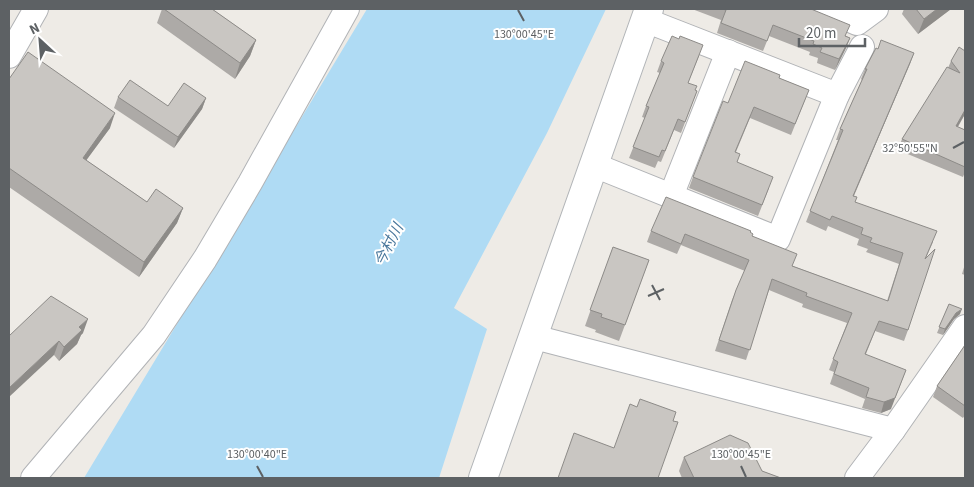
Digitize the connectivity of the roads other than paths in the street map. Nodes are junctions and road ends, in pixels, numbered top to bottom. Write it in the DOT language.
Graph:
graph roads {
  1 [pos="36,9"];
  2 [pos="347,9"];
  3 [pos="825,9"];
  4 [pos="876,9"];
  5 [pos="647,14"];
  6 [pos="862,47"];
  7 [pos="728,52"];
  8 [pos="9,56"];
  9 [pos="837,95"];
  10 [pos="594,165"];
  11 [pos="671,196"];
  12 [pos="965,327"];
  13 [pos="534,337"];
  14 [pos="893,430"];
  15 [pos="33,478"];
  16 [pos="483,478"];
  17 [pos="857,478"];
  1 -- 8 [label="street"];
  2 -- 15 [label="street"];
  3 -- 4 [label="street"];
  5 -- 7 [label="street"];
  5 -- 10 [label="street"];
  6 -- 9 [label="street"];
  7 -- 9 [label="street"];
  7 -- 11 [label="street"];
  9 -- 11 [label="street"];
  10 -- 11 [label="street"];
  10 -- 13 [label="street"];
  12 -- 14 [label="street"];
  13 -- 14 [label="street"];
  13 -- 16 [label="street"];
  14 -- 17 [label="street"];
}
